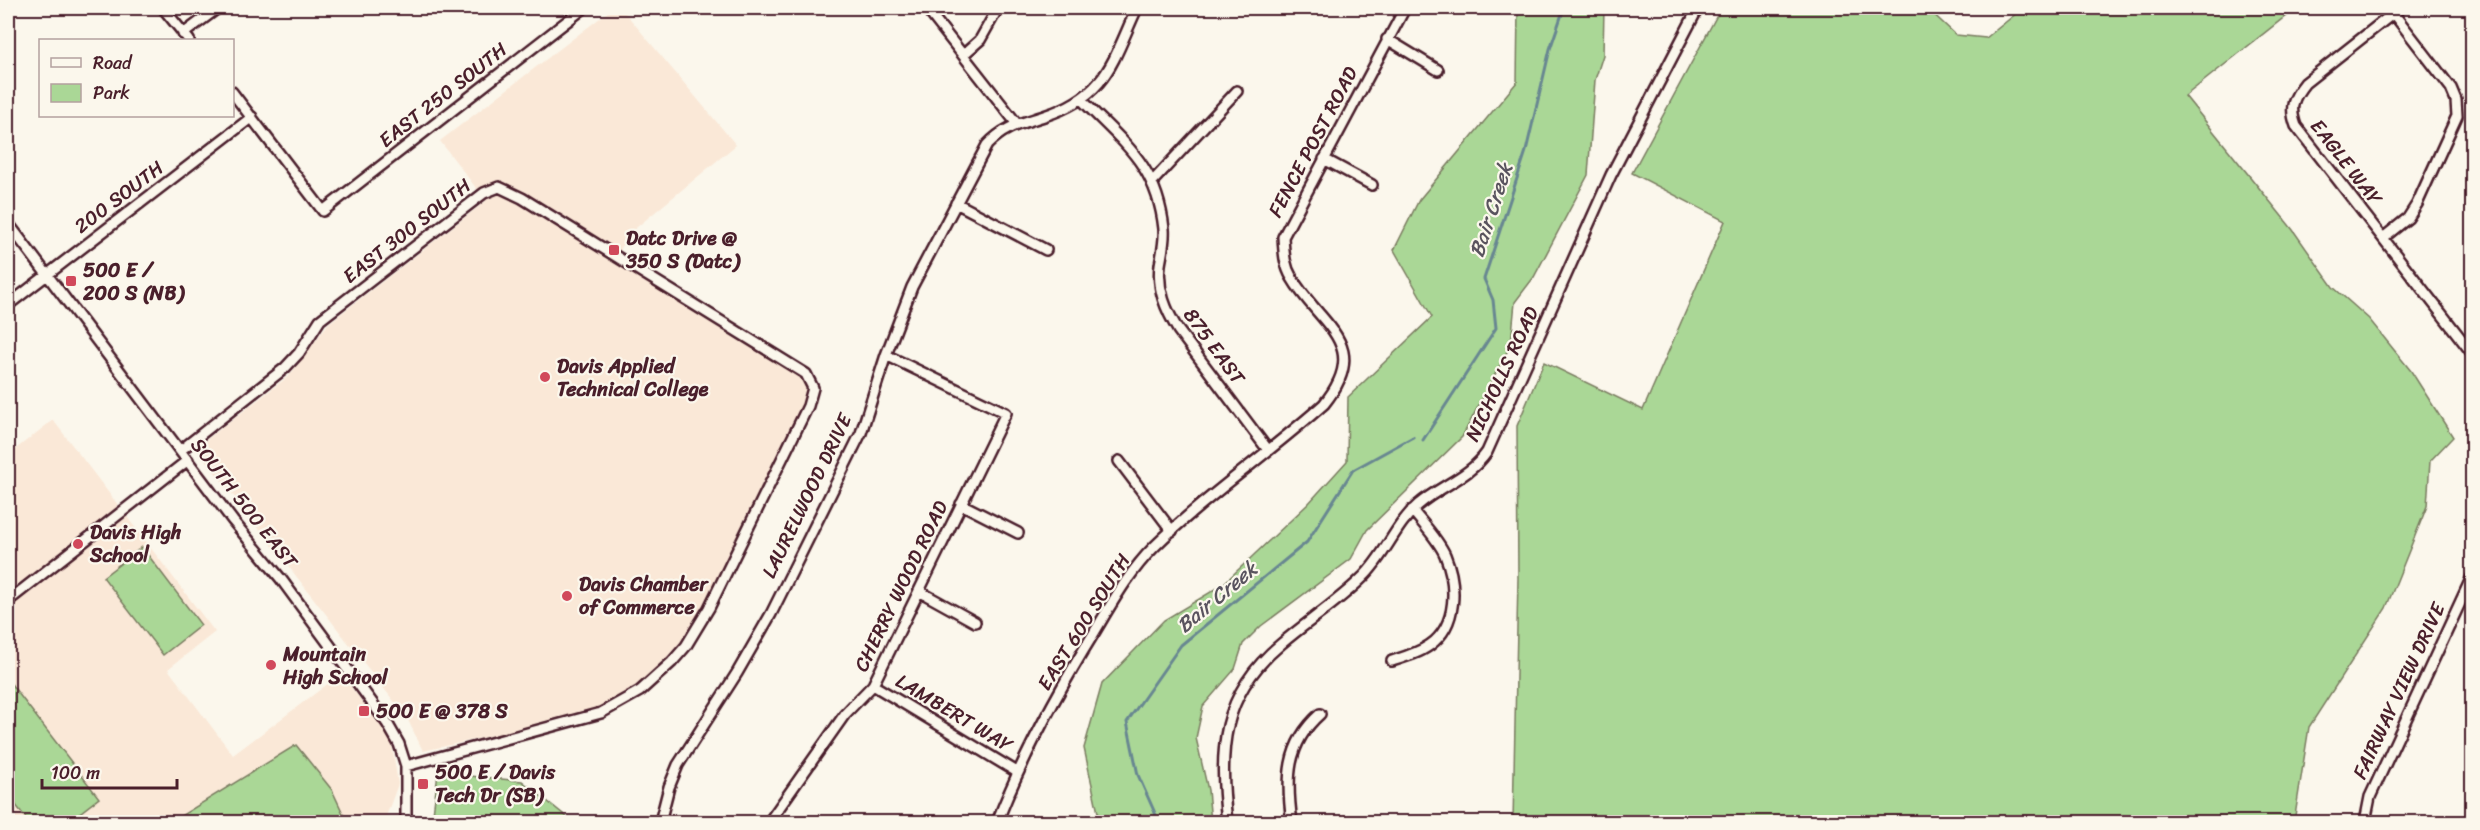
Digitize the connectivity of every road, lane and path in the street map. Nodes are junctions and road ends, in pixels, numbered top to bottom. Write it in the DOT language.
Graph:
graph roads {
  1 [pos="163,8"];
  2 [pos="218,8"];
  3 [pos="584,8"];
  4 [pos="926,8"];
  5 [pos="998,8"];
  6 [pos="1137,8"];
  7 [pos="1405,8"];
  8 [pos="1698,8"];
  9 [pos="2397,10"];
  10 [pos="186,37"];
  11 [pos="1387,39"];
  12 [pos="963,55"];
  13 [pos="1438,70"];
  14 [pos="1237,91"];
  15 [pos="234,94"];
  16 [pos="1082,100"];
  17 [pos="252,117"];
  18 [pos="1017,124"];
  19 [pos="1324,159"];
  20 [pos="1153,181"];
  21 [pos="1372,185"];
  22 [pos="956,203"];
  23 [pos="8,223"];
  24 [pos="2383,238"];
  25 [pos="1047,250"];
  26 [pos="47,275"];
  27 [pos="8,305"];
  28 [pos="2472,354"];
  29 [pos="886,355"];
  30 [pos="1312,415"];
  31 [pos="181,450"];
  32 [pos="1268,450"];
  33 [pos="188,460"];
  34 [pos="1119,461"];
  35 [pos="961,504"];
  36 [pos="1412,510"];
  37 [pos="1172,531"];
  38 [pos="1018,533"];
  39 [pos="2472,577"];
  40 [pos="919,591"];
  41 [pos="8,602"];
  42 [pos="975,622"];
  43 [pos="1392,661"];
  44 [pos="873,685"];
  45 [pos="1320,714"];
  46 [pos="406,766"];
  47 [pos="1017,772"];
  48 [pos="406,822"];
  49 [pos="660,822"];
  50 [pos="769,822"];
  51 [pos="997,822"];
  52 [pos="1227,822"];
  53 [pos="1292,822"];
  54 [pos="2365,822"];
  1 -- 10 [label="street"];
  2 -- 10 [label="street"];
  3 -- 17 [label="street, EAST 250 SOUTH"];
  4 -- 12 [label="street"];
  5 -- 12 [label="street"];
  6 -- 16 [label="street"];
  7 -- 11 [label="street, FENCE POST ROAD"];
  8 -- 36 [label="street, NICHOLLS ROAD"];
  9 -- 24 [label="street"];
  9 -- 24 [label="street, EAGLE WAY"];
  11 -- 13 [label="street"];
  11 -- 19 [label="street, FENCE POST ROAD"];
  12 -- 18 [label="street"];
  14 -- 20 [label="street"];
  15 -- 17 [label="street"];
  16 -- 18 [label="street, LAURELWOOD DRIVE"];
  16 -- 20 [label="street, 875 EAST"];
  17 -- 26 [label="street, 200 SOUTH"];
  18 -- 22 [label="street, LAURELWOOD DRIVE"];
  19 -- 21 [label="street"];
  19 -- 30 [label="street, FENCE POST ROAD"];
  20 -- 32 [label="street, 875 EAST"];
  22 -- 25 [label="street"];
  22 -- 29 [label="street, LAURELWOOD DRIVE"];
  23 -- 26 [label="street, SOUTH 500 EAST"];
  24 -- 28 [label="street, EAGLE WAY"];
  26 -- 27 [label="street, 200 SOUTH"];
  26 -- 31 [label="street, SOUTH 500 EAST"];
  29 -- 35 [label="street, CHERRY WOOD ROAD"];
  29 -- 49 [label="street, LAURELWOOD DRIVE"];
  30 -- 32 [label="street, EAST 600 SOUTH"];
  31 -- 33 [label="street, SOUTH 500 EAST"];
  31 -- 46 [label="street, EAST 300 SOUTH"];
  32 -- 37 [label="street, EAST 600 SOUTH"];
  33 -- 41 [label="street"];
  33 -- 46 [label="street, SOUTH 500 EAST"];
  34 -- 37 [label="street"];
  35 -- 38 [label="street"];
  35 -- 40 [label="street, CHERRY WOOD ROAD"];
  36 -- 43 [label="street"];
  36 -- 52 [label="street, NICHOLLS ROAD"];
  37 -- 47 [label="street, EAST 600 SOUTH"];
  39 -- 54 [label="street, FAIRWAY VIEW DRIVE"];
  40 -- 42 [label="street"];
  40 -- 44 [label="street, CHERRY WOOD ROAD"];
  44 -- 47 [label="street, LAMBERT WAY"];
  44 -- 50 [label="street, CHERRY WOOD ROAD"];
  45 -- 53 [label="street"];
  46 -- 48 [label="street, SOUTH 500 EAST"];
  47 -- 51 [label="street, EAST 600 SOUTH"];
}
